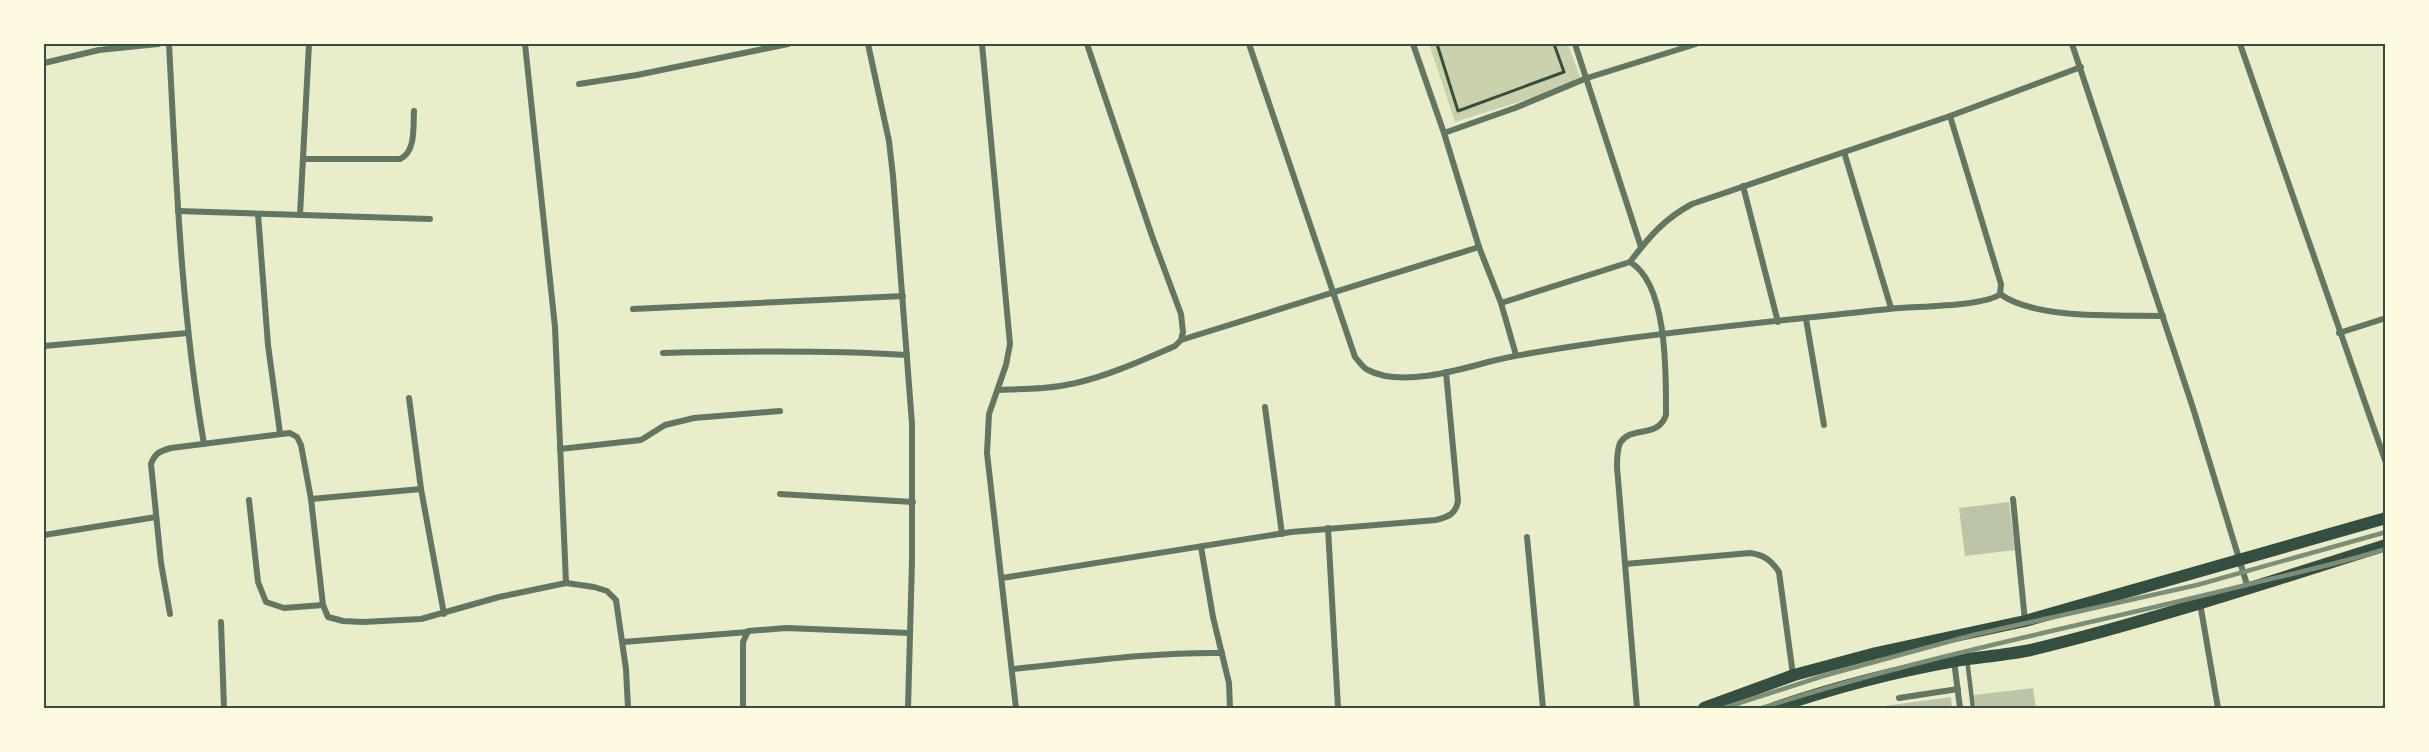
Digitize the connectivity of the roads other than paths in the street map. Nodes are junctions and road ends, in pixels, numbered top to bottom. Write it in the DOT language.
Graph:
graph roads {
  1 [pos="158,44"];
  2 [pos="169,44"];
  3 [pos="309,44"];
  4 [pos="525,44"];
  5 [pos="788,44"];
  6 [pos="868,44"];
  7 [pos="981,44"];
  8 [pos="1087,44"];
  9 [pos="1249,44"];
  10 [pos="1413,44"];
  11 [pos="1575,44"];
  12 [pos="1696,44"];
  13 [pos="2072,44"];
  14 [pos="2240,44"];
  15 [pos="44,63"];
  16 [pos="2081,67"];
  17 [pos="1587,78"];
  18 [pos="579,84"];
  19 [pos="414,111"];
  20 [pos="1950,116"];
  21 [pos="1444,133"];
  22 [pos="1844,152"];
  23 [pos="303,159"];
  24 [pos="1743,186"];
  25 [pos="178,211"];
  26 [pos="258,214"];
  27 [pos="300,215"];
  28 [pos="430,219"];
  29 [pos="1479,247"];
  30 [pos="1641,248"];
  31 [pos="1630,262"];
  32 [pos="1333,293"];
  33 [pos="2000,294"];
  34 [pos="903,296"];
  35 [pos="1501,303"];
  36 [pos="633,309"];
  37 [pos="1891,309"];
  38 [pos="2163,316"];
  39 [pos="2385,318"];
  40 [pos="1806,319"];
  41 [pos="1778,322"];
  42 [pos="188,333"];
  43 [pos="2339,333"];
  44 [pos="1663,334"];
  45 [pos="1181,340"];
  46 [pos="44,346"];
  47 [pos="663,353"];
  48 [pos="907,355"];
  49 [pos="1516,355"];
  50 [pos="1446,372"];
  51 [pos="998,390"];
  52 [pos="409,398"];
  53 [pos="1265,407"];
  54 [pos="780,411"];
  55 [pos="1824,425"];
  56 [pos="280,433"];
  57 [pos="204,444"];
  58 [pos="560,449"];
  59 [pos="2385,463"];
  60 [pos="421,489"];
  61 [pos="780,494"];
  62 [pos="311,499"];
  63 [pos="2013,499"];
  64 [pos="249,500"];
  65 [pos="913,502"];
  66 [pos="156,518"];
  67 [pos="2385,518"];
  68 [pos="1328,528"];
  69 [pos="1282,534"];
  70 [pos="44,535"];
  71 [pos="1527,537"];
  72 [pos="2385,545"];
  73 [pos="1201,547"];
  74 [pos="2240,558"];
  75 [pos="1625,564"];
  76 [pos="1002,578"];
  77 [pos="566,583"];
  78 [pos="2248,589"];
  79 [pos="2200,603"];
  80 [pos="323,605"];
  81 [pos="170,614"];
  82 [pos="444,614"];
  83 [pos="2025,621"];
  84 [pos="221,622"];
  85 [pos="748,632"];
  86 [pos="910,633"];
  87 [pos="623,642"];
  88 [pos="1222,653"];
  89 [pos="1960,660"];
  90 [pos="1013,669"];
  91 [pos="1794,675"];
  92 [pos="1958,689"];
  93 [pos="1899,698"];
  94 [pos="1725,705"];
  95 [pos="224,708"];
  96 [pos="628,708"];
  97 [pos="743,708"];
  98 [pos="908,708"];
  99 [pos="1016,708"];
  100 [pos="1230,708"];
  101 [pos="1338,708"];
  102 [pos="1543,708"];
  103 [pos="1637,708"];
  104 [pos="1704,708"];
  105 [pos="1774,708"];
  106 [pos="1960,708"];
  107 [pos="1973,708"];
  108 [pos="2218,708"];
  1 -- 15 [label="street"];
  2 -- 25 [label="street"];
  3 -- 23 [label="street"];
  4 -- 58 [label="street"];
  5 -- 18 [label="street"];
  6 -- 34 [label="street"];
  7 -- 51 [label="street"];
  8 -- 45 [label="street"];
  9 -- 32 [label="street"];
  10 -- 21 [label="street"];
  11 -- 17 [label="street"];
  12 -- 17 [label="street"];
  13 -- 16 [label="street"];
  14 -- 43 [label="street"];
  16 -- 20 [label="street"];
  16 -- 38 [label="street"];
  17 -- 21 [label="street"];
  17 -- 30 [label="street"];
  19 -- 23 [label="street"];
  20 -- 22 [label="street"];
  20 -- 33 [label="street"];
  21 -- 29 [label="street"];
  22 -- 24 [label="street"];
  22 -- 37 [label="street"];
  23 -- 27 [label="street"];
  24 -- 30 [label="street"];
  24 -- 41 [label="street"];
  25 -- 26 [label="street"];
  25 -- 42 [label="street"];
  26 -- 27 [label="street"];
  26 -- 56 [label="street"];
  27 -- 28 [label="street"];
  29 -- 32 [label="street"];
  29 -- 35 [label="street"];
  30 -- 31 [label="street"];
  31 -- 35 [label="street"];
  31 -- 44 [label="street"];
  32 -- 45 [label="street"];
  32 -- 50 [label="street"];
  33 -- 37 [label="street"];
  33 -- 38 [label="street"];
  34 -- 36 [label="street"];
  34 -- 48 [label="street"];
  35 -- 49 [label="street"];
  37 -- 40 [label="street"];
  38 -- 74 [label="street"];
  39 -- 43 [label="street"];
  40 -- 41 [label="street"];
  40 -- 55 [label="street"];
  41 -- 44 [label="street"];
  42 -- 46 [label="street"];
  42 -- 57 [label="street"];
  43 -- 59 [label="street"];
  44 -- 49 [label="street"];
  44 -- 75 [label="street"];
  45 -- 51 [label="street"];
  47 -- 48 [label="street"];
  48 -- 65 [label="street"];
  49 -- 50 [label="street"];
  50 -- 68 [label="street"];
  51 -- 76 [label="street"];
  52 -- 60 [label="street"];
  53 -- 69 [label="street"];
  54 -- 58 [label="street"];
  56 -- 57 [label="street"];
  56 -- 62 [label="street"];
  57 -- 66 [label="street"];
  58 -- 77 [label="street"];
  60 -- 62 [label="street"];
  60 -- 82 [label="street"];
  61 -- 65 [label="street"];
  62 -- 80 [label="street"];
  63 -- 83 [label="street"];
  64 -- 80 [label="street"];
  65 -- 86 [label="street"];
  66 -- 70 [label="street"];
  66 -- 81 [label="street"];
  67 -- 74 [label="main road"];
  68 -- 69 [label="street"];
  68 -- 101 [label="street"];
  69 -- 73 [label="street"];
  71 -- 102 [label="street"];
  72 -- 78 [label="main road"];
  73 -- 76 [label="street"];
  73 -- 88 [label="street"];
  74 -- 78 [label="street"];
  74 -- 83 [label="main road"];
  75 -- 91 [label="street"];
  75 -- 103 [label="street"];
  76 -- 90 [label="street"];
  77 -- 82 [label="street"];
  77 -- 87 [label="street"];
  78 -- 79 [label="main road"];
  79 -- 89 [label="main road"];
  79 -- 108 [label="street"];
  80 -- 82 [label="street"];
  83 -- 91 [label="main road"];
  84 -- 95 [label="street"];
  85 -- 86 [label="street"];
  85 -- 87 [label="street"];
  85 -- 97 [label="street"];
  86 -- 98 [label="street"];
  87 -- 96 [label="street"];
  88 -- 90 [label="street"];
  88 -- 100 [label="street"];
  89 -- 92 [label="street"];
  89 -- 105 [label="main road"];
  89 -- 107 [label="lane"];
  90 -- 99 [label="street"];
  91 -- 94 [label="main road"];
  92 -- 93 [label="street"];
  92 -- 106 [label="street"];
  94 -- 104 [label="main road"];
}
